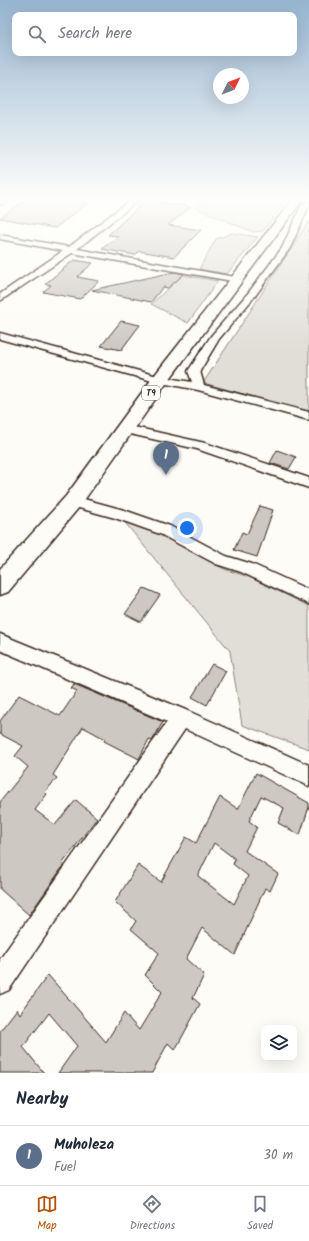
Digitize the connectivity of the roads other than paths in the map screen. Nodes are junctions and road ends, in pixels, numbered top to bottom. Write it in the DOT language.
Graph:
graph roads {
  1 [pos="60,249"];
  2 [pos="71,249"];
  3 [pos="259,249"];
  4 [pos="285,249"];
  5 [pos="69,251"];
  6 [pos="235,280"];
  7 [pos="0,298"];
  8 [pos="0,336"];
  9 [pos="160,380"];
  10 [pos="199,387"];
  11 [pos="309,416"];
  12 [pos="125,429"];
  13 [pos="309,484"];
  14 [pos="73,501"];
  15 [pos="0,585"];
  16 [pos="309,597"];
  17 [pos="0,642"];
  18 [pos="181,718"];
  19 [pos="309,776"];
  20 [pos="0,981"];
  1 -- 5 [label="street"];
  2 -- 5 [label="street"];
  3 -- 6 [label="highway, T9"];
  4 -- 10 [label="street"];
  5 -- 6 [label="street"];
  5 -- 7 [label="street"];
  6 -- 9 [label="highway, T9"];
  8 -- 9 [label="street"];
  9 -- 10 [label="street"];
  9 -- 12 [label="highway, T9"];
  10 -- 11 [label="street"];
  12 -- 13 [label="street"];
  12 -- 14 [label="highway, T9"];
  14 -- 15 [label="highway, T9"];
  14 -- 16 [label="street"];
  17 -- 18 [label="street"];
  18 -- 19 [label="street"];
  18 -- 20 [label="street"];
}
